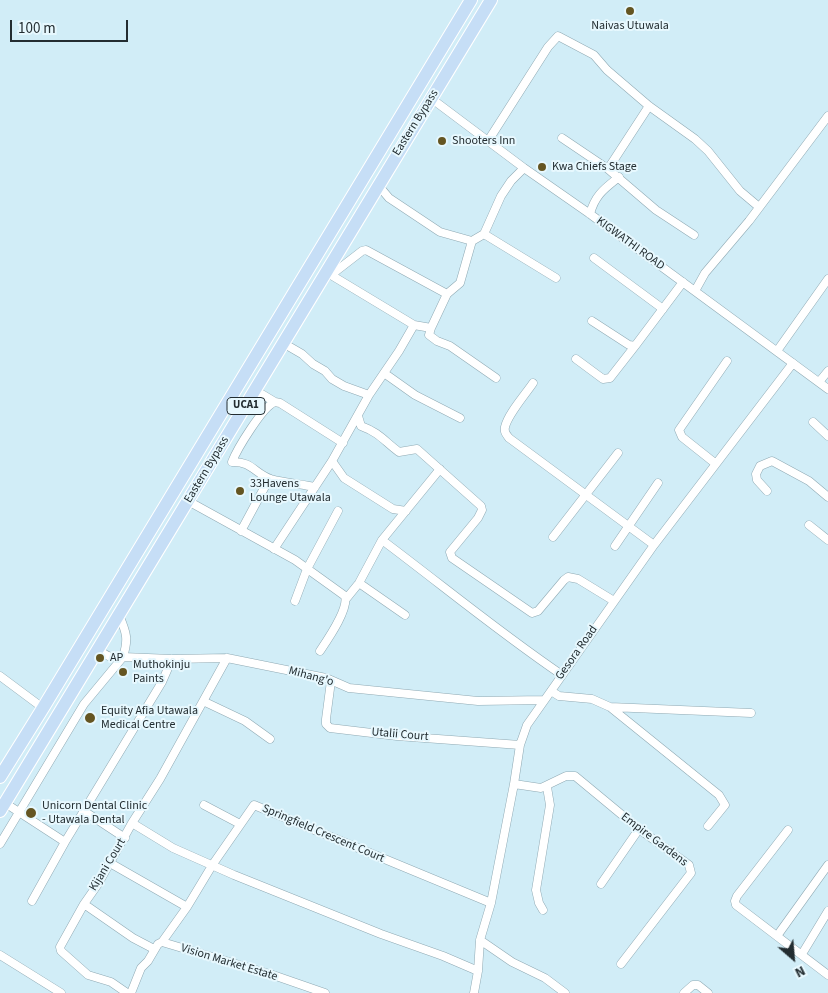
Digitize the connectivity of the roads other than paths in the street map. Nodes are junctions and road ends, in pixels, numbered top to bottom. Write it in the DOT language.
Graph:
graph roads {
  1 [pos="472,0"];
  2 [pos="491,0"];
  3 [pos="432,99"];
  4 [pos="649,106"];
  5 [pos="828,116"];
  6 [pos="562,138"];
  7 [pos="488,141"];
  8 [pos="524,168"];
  9 [pos="608,169"];
  10 [pos="619,177"];
  11 [pos="378,185"];
  12 [pos="759,208"];
  13 [pos="590,214"];
  14 [pos="484,234"];
  15 [pos="694,235"];
  16 [pos="472,241"];
  17 [pos="594,258"];
  18 [pos="330,270"];
  19 [pos="556,278"];
  20 [pos="828,279"];
  21 [pos="683,282"];
  22 [pos="695,291"];
  23 [pos="447,294"];
  24 [pos="663,309"];
  25 [pos="592,321"];
  26 [pos="414,325"];
  27 [pos="431,328"];
  28 [pos="283,343"];
  29 [pos="635,346"];
  30 [pos="777,351"];
  31 [pos="576,359"];
  32 [pos="727,361"];
  33 [pos="793,363"];
  34 [pos="828,371"];
  35 [pos="384,373"];
  36 [pos="496,378"];
  37 [pos="819,382"];
  38 [pos="533,383"];
  39 [pos="828,389"];
  40 [pos="255,390"];
  41 [pos="369,395"];
  42 [pos="276,402"];
  43 [pos="358,416"];
  44 [pos="460,418"];
  45 [pos="813,422"];
  46 [pos="828,436"];
  47 [pos="343,443"];
  48 [pos="618,453"];
  49 [pos="332,462"];
  50 [pos="716,464"];
  51 [pos="440,469"];
  52 [pos="269,479"];
  53 [pos="658,483"];
  54 [pos="315,486"];
  55 [pos="767,491"];
  56 [pos="585,494"];
  57 [pos="828,497"];
  58 [pos="188,501"];
  59 [pos="338,511"];
  60 [pos="406,511"];
  61 [pos="808,526"];
  62 [pos="629,527"];
  63 [pos="241,531"];
  64 [pos="553,537"];
  65 [pos="382,540"];
  66 [pos="828,540"];
  67 [pos="654,545"];
  68 [pos="614,546"];
  69 [pos="274,549"];
  70 [pos="307,569"];
  71 [pos="359,583"];
  72 [pos="346,600"];
  73 [pos="295,601"];
  74 [pos="614,601"];
  75 [pos="119,615"];
  76 [pos="405,615"];
  77 [pos="98,649"];
  78 [pos="320,651"];
  79 [pos="123,657"];
  80 [pos="228,658"];
  81 [pos="172,659"];
  82 [pos="562,675"];
  83 [pos="0,676"];
  84 [pos="331,681"];
  85 [pos="551,691"];
  86 [pos="70,695"];
  87 [pos="544,700"];
  88 [pos="204,702"];
  89 [pos="84,704"];
  90 [pos="610,707"];
  91 [pos="43,708"];
  92 [pos="751,713"];
  93 [pos="270,739"];
  94 [pos="520,745"];
  95 [pos="0,777"];
  96 [pos="514,784"];
  97 [pos="547,787"];
  98 [pos="204,805"];
  99 [pos="2,807"];
  100 [pos="84,811"];
  101 [pos="20,812"];
  102 [pos="132,823"];
  103 [pos="240,824"];
  104 [pos="708,826"];
  105 [pos="639,829"];
  106 [pos="788,830"];
  107 [pos="125,838"];
  108 [pos="65,842"];
  109 [pos="0,844"];
  110 [pos="110,863"];
  111 [pos="212,864"];
  112 [pos="828,865"];
  113 [pos="601,884"];
  114 [pos="32,901"];
  115 [pos="492,903"];
  116 [pos="84,904"];
  117 [pos="187,907"];
  118 [pos="543,910"];
  119 [pos="828,911"];
  120 [pos="777,936"];
  121 [pos="480,940"];
  122 [pos="162,942"];
  123 [pos="154,950"];
  124 [pos="802,954"];
  125 [pos="0,955"];
  126 [pos="621,964"];
  127 [pos="478,971"];
  128 [pos="828,975"];
  129 [pos="62,993"];
  130 [pos="127,993"];
  131 [pos="131,993"];
  132 [pos="325,993"];
  133 [pos="474,993"];
  134 [pos="564,993"];
  135 [pos="684,993"];
  136 [pos="708,993"];
  1 -- 91 [label="main road, Eastern Bypass / UCA1"];
  2 -- 3 [label="main road, Eastern Bypass / UCA1"];
  3 -- 7 [label="street, KIGWATHI ROAD"];
  3 -- 11 [label="main road, Eastern Bypass / UCA1"];
  4 -- 7 [label="street"];
  4 -- 9 [label="street"];
  4 -- 12 [label="street"];
  5 -- 12 [label="street"];
  6 -- 9 [label="street"];
  7 -- 8 [label="street, KIGWATHI ROAD"];
  8 -- 13 [label="street, KIGWATHI ROAD"];
  8 -- 14 [label="street"];
  9 -- 10 [label="street"];
  10 -- 13 [label="street"];
  10 -- 15 [label="street"];
  11 -- 16 [label="street"];
  11 -- 18 [label="main road, Eastern Bypass / UCA1"];
  12 -- 22 [label="street"];
  13 -- 21 [label="street, KIGWATHI ROAD"];
  14 -- 16 [label="street"];
  14 -- 19 [label="street"];
  16 -- 23 [label="street"];
  17 -- 24 [label="street"];
  18 -- 23 [label="street"];
  18 -- 26 [label="street"];
  18 -- 28 [label="main road, Eastern Bypass / UCA1"];
  20 -- 30 [label="street"];
  21 -- 22 [label="street, KIGWATHI ROAD"];
  21 -- 24 [label="street"];
  22 -- 30 [label="street, KIGWATHI ROAD"];
  23 -- 27 [label="street"];
  24 -- 29 [label="street"];
  25 -- 29 [label="street"];
  26 -- 27 [label="street"];
  26 -- 35 [label="street"];
  27 -- 36 [label="street"];
  28 -- 40 [label="main road, Eastern Bypass / UCA1"];
  28 -- 41 [label="street"];
  29 -- 31 [label="street"];
  30 -- 33 [label="street, KIGWATHI ROAD"];
  32 -- 50 [label="street"];
  33 -- 37 [label="street, KIGWATHI ROAD"];
  33 -- 50 [label="street, Gesora Road"];
  34 -- 37 [label="street"];
  35 -- 41 [label="street"];
  35 -- 44 [label="street"];
  37 -- 39 [label="street, KIGWATHI ROAD"];
  38 -- 56 [label="street"];
  40 -- 42 [label="street"];
  40 -- 58 [label="main road, Eastern Bypass / UCA1"];
  41 -- 43 [label="street"];
  42 -- 47 [label="street"];
  42 -- 52 [label="street"];
  43 -- 47 [label="street"];
  43 -- 51 [label="street"];
  45 -- 46 [label="street"];
  47 -- 49 [label="street"];
  48 -- 56 [label="street"];
  49 -- 54 [label="street"];
  49 -- 60 [label="street"];
  50 -- 67 [label="street, Gesora Road"];
  51 -- 60 [label="street"];
  51 -- 74 [label="street"];
  52 -- 54 [label="street"];
  52 -- 63 [label="street"];
  53 -- 62 [label="street"];
  54 -- 69 [label="street"];
  55 -- 57 [label="street"];
  56 -- 62 [label="street"];
  56 -- 64 [label="street"];
  58 -- 63 [label="street"];
  58 -- 75 [label="main road, Eastern Bypass / UCA1"];
  59 -- 70 [label="street"];
  60 -- 65 [label="street"];
  61 -- 66 [label="street"];
  62 -- 67 [label="street"];
  62 -- 68 [label="street"];
  63 -- 69 [label="street"];
  65 -- 71 [label="street"];
  65 -- 82 [label="street"];
  67 -- 74 [label="street, Gesora Road"];
  69 -- 70 [label="street"];
  70 -- 72 [label="street"];
  70 -- 73 [label="street"];
  71 -- 72 [label="street"];
  71 -- 76 [label="street"];
  72 -- 78 [label="street"];
  74 -- 82 [label="street, Gesora Road"];
  75 -- 77 [label="main road, Eastern Bypass / UCA1"];
  75 -- 79 [label="street"];
  77 -- 79 [label="street, Mihang'o"];
  77 -- 86 [label="main road, Eastern Bypass / UCA1"];
  79 -- 81 [label="street, Mihang'o"];
  79 -- 89 [label="street"];
  80 -- 81 [label="street, Mihang'o"];
  80 -- 84 [label="street, Mihang'o"];
  80 -- 88 [label="street, Kijani Court"];
  81 -- 100 [label="street"];
  82 -- 85 [label="street, Gesora Road"];
  83 -- 91 [label="street"];
  84 -- 87 [label="street, Mihang'o"];
  84 -- 94 [label="street, Utalii Court"];
  85 -- 87 [label="street, Gesora Road"];
  85 -- 90 [label="street"];
  86 -- 89 [label="street"];
  86 -- 99 [label="main road, Eastern Bypass / UCA1"];
  87 -- 94 [label="street, Gesora Road"];
  88 -- 93 [label="street"];
  88 -- 102 [label="street, Kijani Court"];
  89 -- 101 [label="street"];
  90 -- 92 [label="street"];
  90 -- 104 [label="street"];
  91 -- 95 [label="main road, Eastern Bypass / UCA1"];
  94 -- 96 [label="street, Gesora Road"];
  96 -- 97 [label="street"];
  96 -- 115 [label="street, Gesora Road"];
  97 -- 105 [label="street, Empire Gardens"];
  97 -- 118 [label="street"];
  98 -- 103 [label="street"];
  99 -- 101 [label="street"];
  100 -- 107 [label="street"];
  100 -- 108 [label="street"];
  101 -- 108 [label="street"];
  101 -- 109 [label="street"];
  102 -- 107 [label="street, Kijani Court"];
  102 -- 111 [label="street"];
  103 -- 111 [label="street, Springfield Crescent Court"];
  103 -- 115 [label="street, Springfield Crescent Court"];
  105 -- 113 [label="street"];
  105 -- 126 [label="street, Empire Gardens"];
  106 -- 120 [label="street"];
  107 -- 110 [label="street, Kijani Court"];
  108 -- 114 [label="street"];
  110 -- 116 [label="street, Kijani Court"];
  110 -- 117 [label="street"];
  111 -- 117 [label="street, Springfield Crescent Court"];
  111 -- 127 [label="street"];
  112 -- 120 [label="street"];
  115 -- 121 [label="street, Gesora Road"];
  116 -- 123 [label="street"];
  116 -- 130 [label="street, Kijani Court"];
  117 -- 122 [label="street, Springfield Crescent Court"];
  119 -- 124 [label="street"];
  120 -- 124 [label="street"];
  121 -- 127 [label="street, Gesora Road"];
  121 -- 134 [label="street"];
  122 -- 123 [label="street, Springfield Crescent Court"];
  122 -- 132 [label="street, Vision Market Estate"];
  123 -- 131 [label="street, Springfield Crescent Court"];
  124 -- 128 [label="street"];
  125 -- 129 [label="street"];
  127 -- 133 [label="street, Gesora Road"];
  135 -- 136 [label="street"];
}
